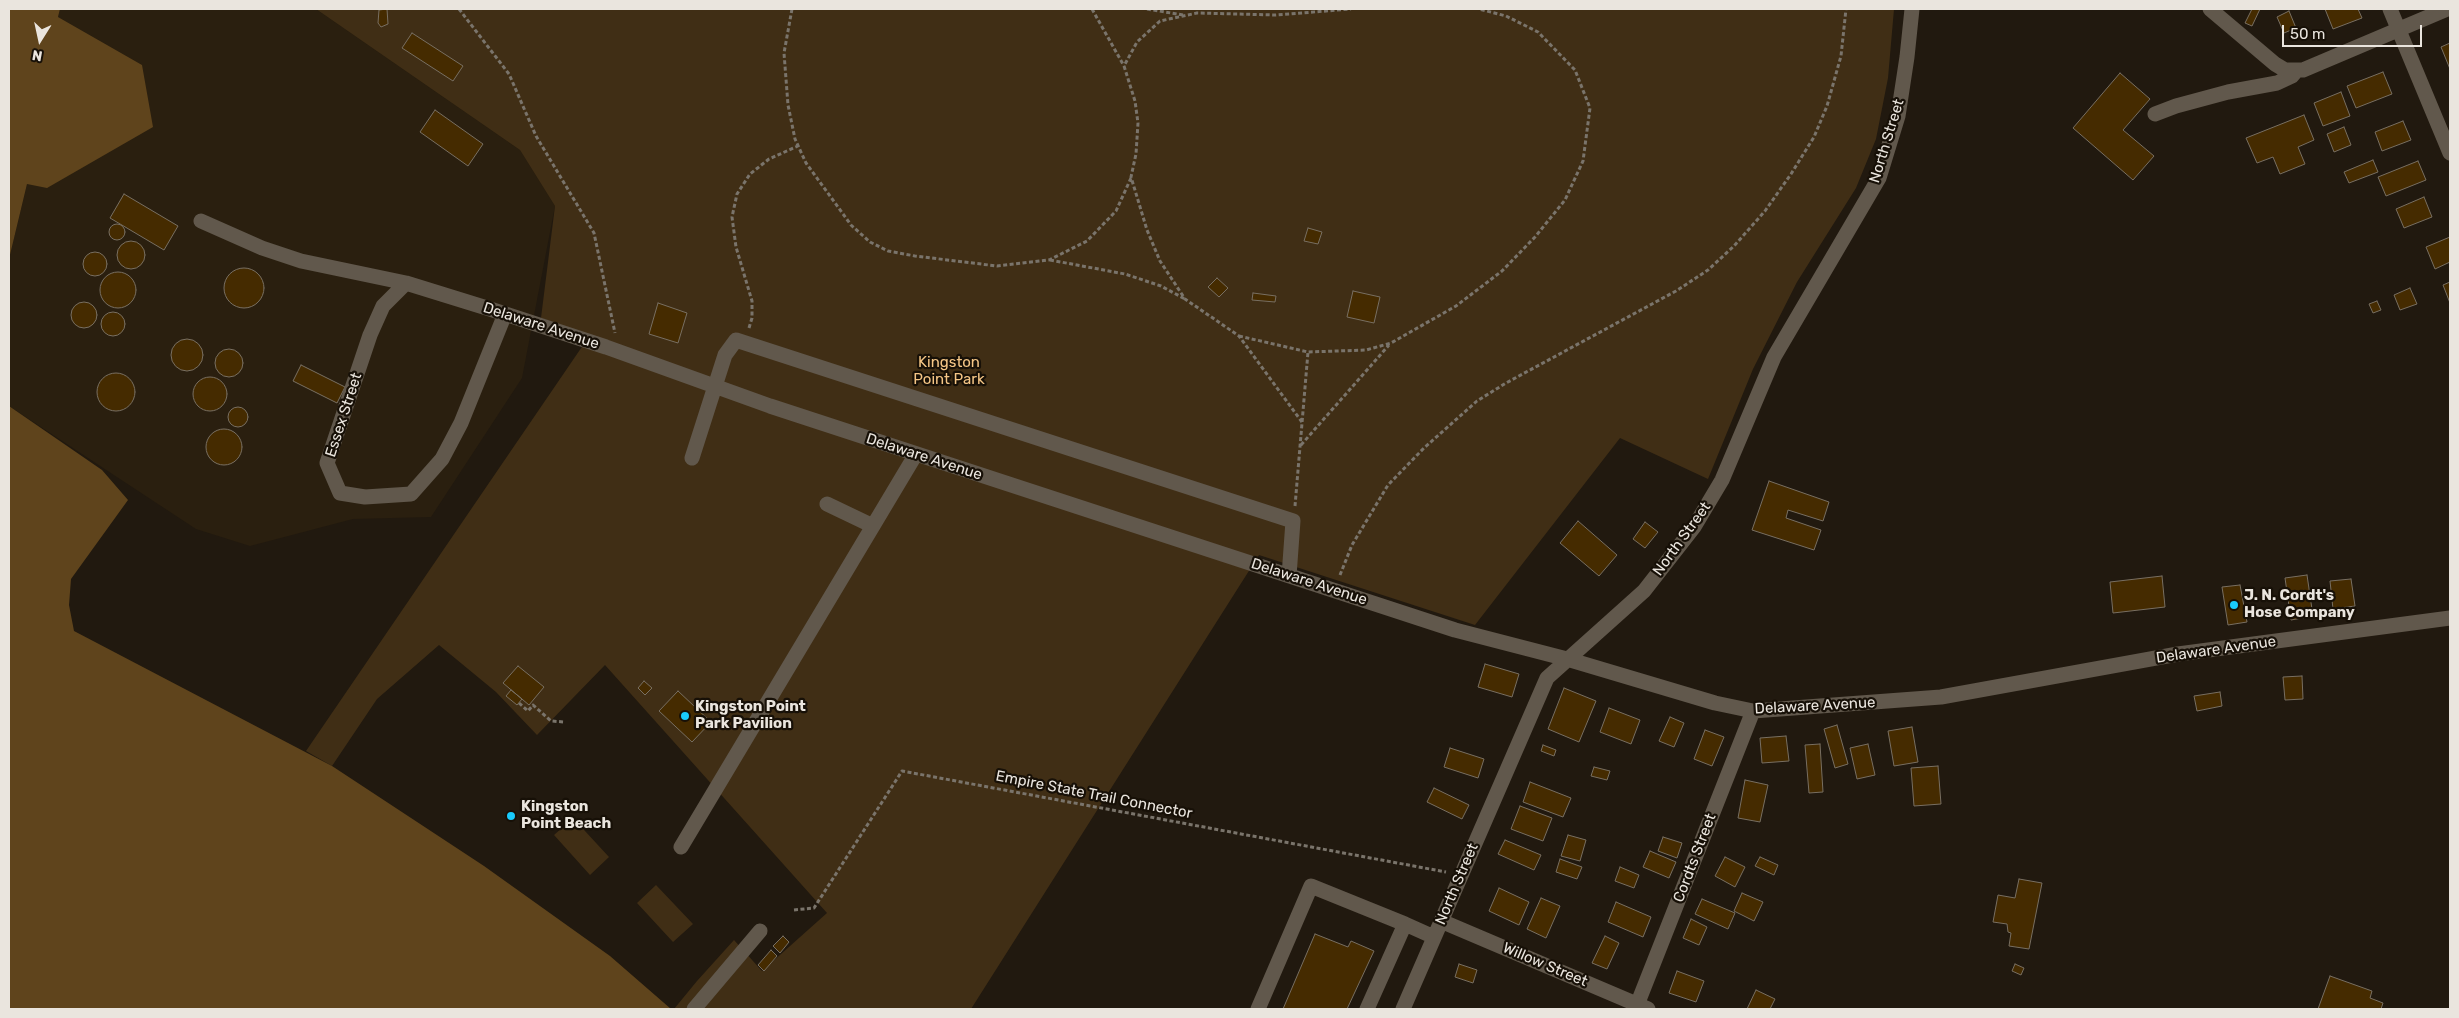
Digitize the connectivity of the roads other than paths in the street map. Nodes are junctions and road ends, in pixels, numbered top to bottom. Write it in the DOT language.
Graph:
graph roads {
  1 [pos="1912,9"];
  2 [pos="2210,9"];
  3 [pos="2390,9"];
  4 [pos="2447,9"];
  5 [pos="2399,30"];
  6 [pos="2297,70"];
  7 [pos="2156,114"];
  8 [pos="2450,153"];
  9 [pos="201,221"];
  10 [pos="406,283"];
  11 [pos="505,314"];
  12 [pos="715,387"];
  13 [pos="916,454"];
  14 [pos="692,458"];
  15 [pos="827,504"];
  16 [pos="873,526"];
  17 [pos="1289,576"];
  18 [pos="2450,618"];
  19 [pos="1567,659"];
  20 [pos="1753,711"];
  21 [pos="681,847"];
  22 [pos="1441,921"];
  23 [pos="1405,924"];
  24 [pos="760,931"];
  25 [pos="1434,937"];
  26 [pos="1643,1007"];
  27 [pos="694,1009"];
  28 [pos="1258,1009"];
  29 [pos="1367,1009"];
  30 [pos="1403,1009"];
  1 -- 19 [label="street, North Street"];
  2 -- 6 [label="street"];
  3 -- 5 [label="street"];
  4 -- 5 [label="street"];
  5 -- 6 [label="street"];
  5 -- 8 [label="street"];
  6 -- 7 [label="street"];
  9 -- 10 [label="street, Delaware Avenue"];
  10 -- 11 [label="street, Delaware Avenue"];
  10 -- 11 [label="street, Essex Street"];
  11 -- 12 [label="street, Delaware Avenue"];
  12 -- 13 [label="street, Delaware Avenue"];
  12 -- 14 [label="street"];
  12 -- 17 [label="street"];
  13 -- 16 [label="street"];
  13 -- 17 [label="street, Delaware Avenue"];
  15 -- 16 [label="street"];
  16 -- 21 [label="street"];
  17 -- 19 [label="street, Delaware Avenue"];
  18 -- 20 [label="street, Delaware Avenue"];
  19 -- 20 [label="street, Delaware Avenue"];
  19 -- 22 [label="street, North Street"];
  20 -- 26 [label="street, Cordts Street"];
  22 -- 25 [label="street, North Street"];
  22 -- 26 [label="street, Willow Street"];
  23 -- 25 [label="street"];
  23 -- 28 [label="street"];
  23 -- 29 [label="street"];
  24 -- 27 [label="street"];
  25 -- 30 [label="street, North Street"];
}
